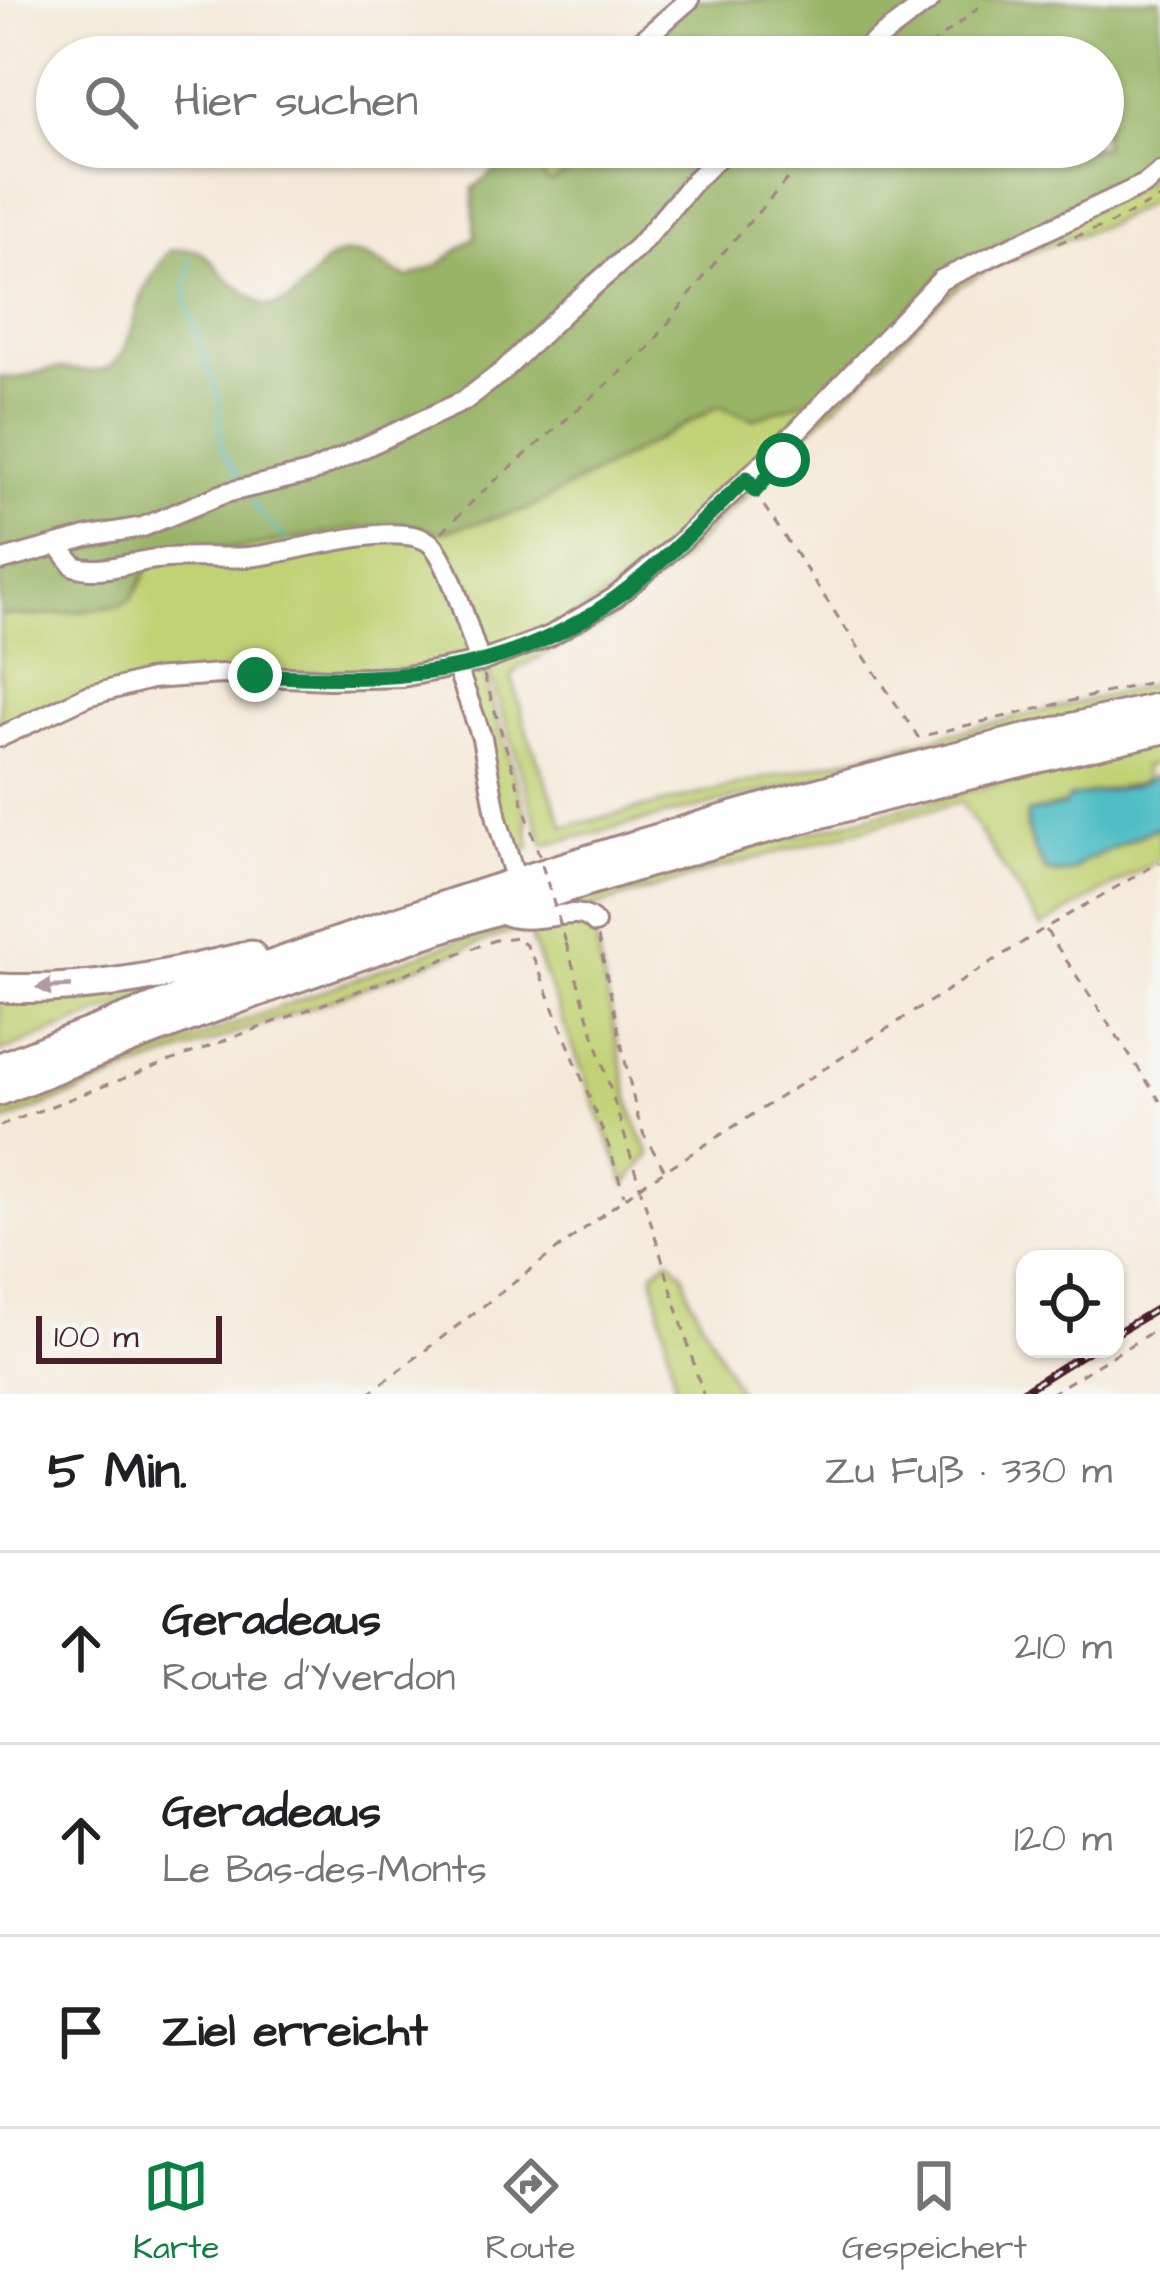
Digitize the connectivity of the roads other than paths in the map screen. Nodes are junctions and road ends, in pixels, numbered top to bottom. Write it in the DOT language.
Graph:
graph roads {
  1 [pos="689,0"];
  2 [pos="930,0"];
  3 [pos="647,36"];
  4 [pos="882,36"];
  5 [pos="707,168"];
  6 [pos="1160,172"];
  7 [pos="59,546"];
  8 [pos="0,562"];
  9 [pos="480,662"];
  10 [pos="457,668"];
  11 [pos="1160,707"];
  12 [pos="1160,730"];
  13 [pos="0,736"];
  14 [pos="516,881"];
  15 [pos="496,911"];
  16 [pos="392,922"];
  17 [pos="595,923"];
  18 [pos="0,988"];
  19 [pos="0,1066"];
  20 [pos="0,1091"];
  1 -- 3 [label="street"];
  2 -- 4 [label="street"];
  5 -- 7 [label="street"];
  6 -- 9 [label="street"];
  7 -- 8 [label="street"];
  7 -- 9 [label="street"];
  9 -- 10 [label="street"];
  10 -- 13 [label="street"];
  10 -- 14 [label="street"];
  11 -- 14 [label="highway"];
  12 -- 15 [label="highway"];
  14 -- 16 [label="highway"];
  15 -- 17 [label="street"];
  15 -- 20 [label="highway"];
  16 -- 18 [label="highway, one-way"];
  16 -- 19 [label="highway"];
}
